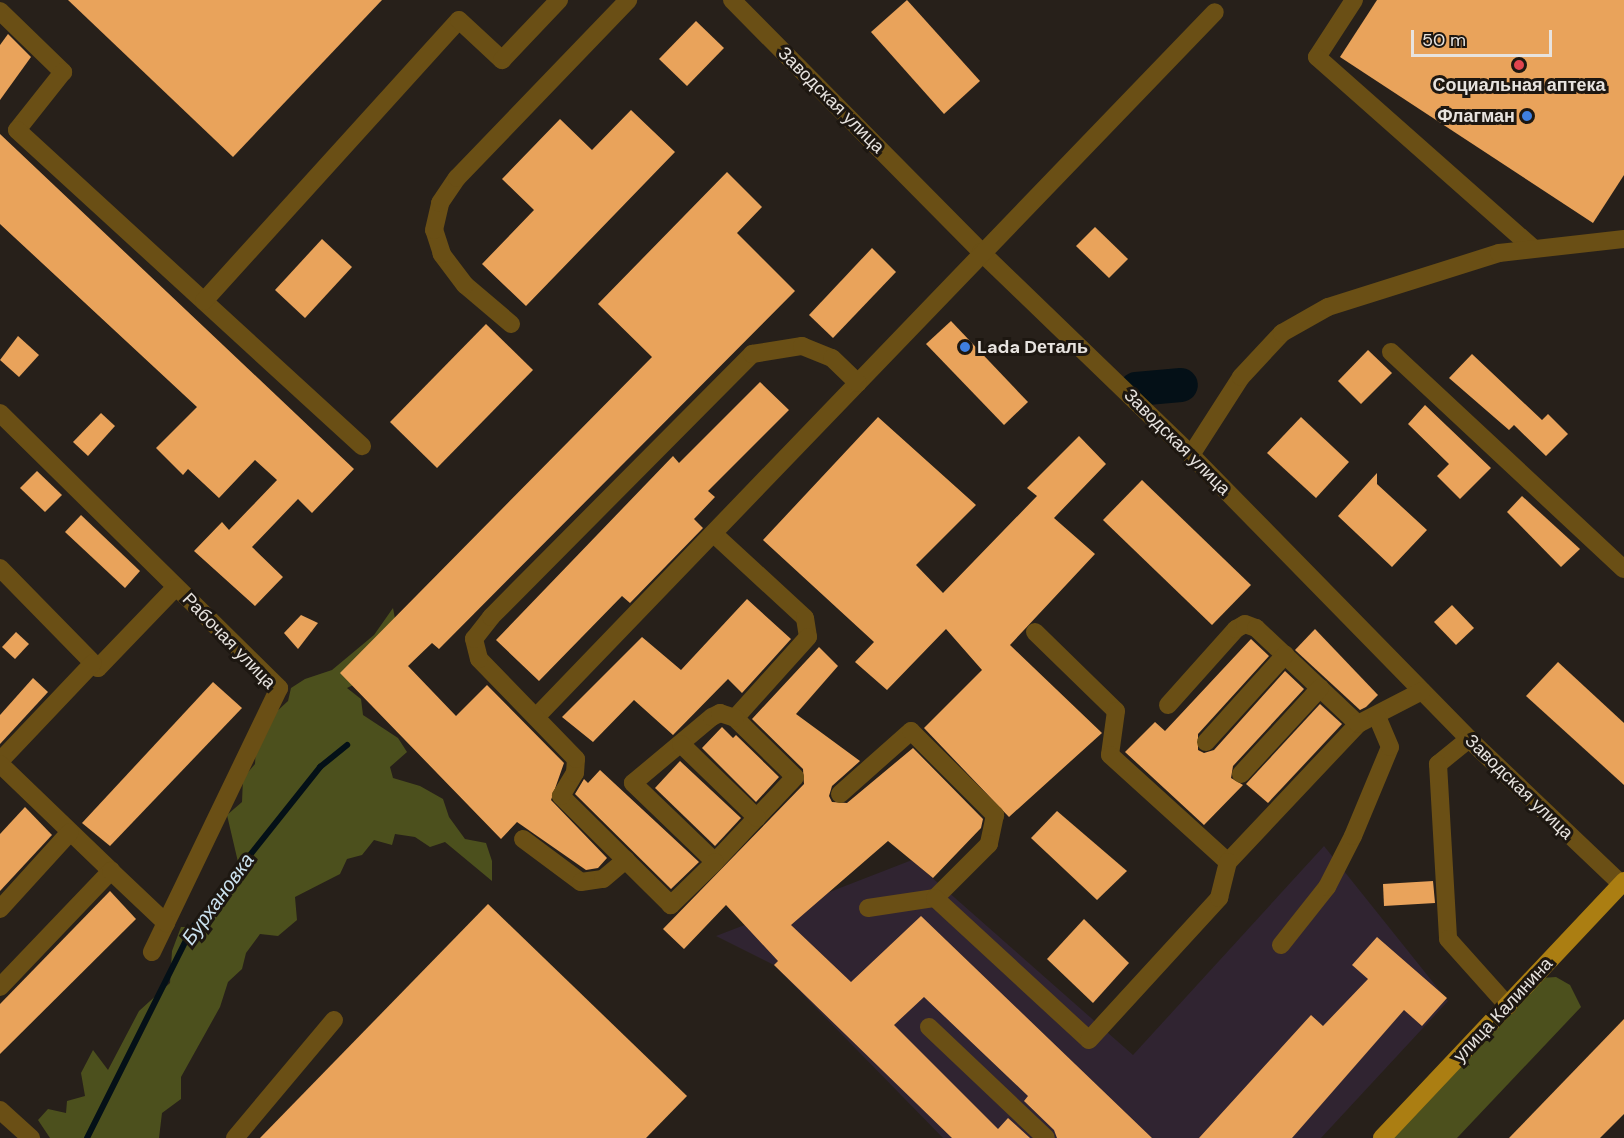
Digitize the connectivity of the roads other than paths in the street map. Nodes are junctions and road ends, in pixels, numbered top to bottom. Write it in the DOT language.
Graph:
graph roads {
  1 [pos="559,0"];
  2 [pos="628,0"];
  3 [pos="732,0"];
  4 [pos="1354,0"];
  5 [pos="0,11"];
  6 [pos="1215,12"];
  7 [pos="1624,238"];
  8 [pos="1533,248"];
  9 [pos="981,252"];
  10 [pos="204,301"];
  11 [pos="511,324"];
  12 [pos="1391,352"];
  13 [pos="858,383"];
  14 [pos="0,413"];
  15 [pos="362,446"];
  16 [pos="1191,455"];
  17 [pos="715,535"];
  18 [pos="0,568"];
  19 [pos="1624,569"];
  20 [pos="176,587"];
  21 [pos="1035,632"];
  22 [pos="1285,655"];
  23 [pos="93,663"];
  24 [pos="1320,688"];
  25 [pos="1422,691"];
  26 [pos="1168,705"];
  27 [pos="537,716"];
  28 [pos="1377,716"];
  29 [pos="735,718"];
  30 [pos="1358,724"];
  31 [pos="1469,739"];
  32 [pos="1206,742"];
  33 [pos="681,744"];
  34 [pos="0,762"];
  35 [pos="1241,774"];
  36 [pos="840,794"];
  37 [pos="757,818"];
  38 [pos="70,832"];
  39 [pos="523,839"];
  40 [pos="626,860"];
  41 [pos="715,862"];
  42 [pos="1228,862"];
  43 [pos="111,871"];
  44 [pos="1623,883"];
  45 [pos="935,898"];
  46 [pos="868,908"];
  47 [pos="0,909"];
  48 [pos="166,922"];
  49 [pos="1281,945"];
  50 [pos="152,952"];
  51 [pos="0,987"];
  52 [pos="1508,1006"];
  53 [pos="334,1020"];
  54 [pos="929,1027"];
  55 [pos="0,1110"];
  56 [pos="31,1138"];
  57 [pos="235,1138"];
  58 [pos="1046,1138"];
  59 [pos="1382,1138"];
  1 -- 10 [label="street"];
  2 -- 11 [label="street"];
  3 -- 9 [label="street, Заводская улица"];
  4 -- 8 [label="street"];
  5 -- 10 [label="street"];
  6 -- 9 [label="street"];
  7 -- 8 [label="street"];
  8 -- 16 [label="street"];
  9 -- 13 [label="street"];
  9 -- 16 [label="street, Заводская улица"];
  10 -- 15 [label="street"];
  12 -- 19 [label="street"];
  13 -- 17 [label="street"];
  13 -- 27 [label="street"];
  14 -- 20 [label="street, Рабочая улица"];
  16 -- 25 [label="street, Заводская улица"];
  17 -- 27 [label="street"];
  17 -- 29 [label="street"];
  18 -- 23 [label="street"];
  20 -- 23 [label="street"];
  20 -- 48 [label="street, Рабочая улица"];
  21 -- 42 [label="street"];
  22 -- 24 [label="street"];
  22 -- 26 [label="street"];
  22 -- 32 [label="street"];
  23 -- 34 [label="street"];
  24 -- 30 [label="street"];
  24 -- 35 [label="street"];
  25 -- 28 [label="street"];
  25 -- 31 [label="street, Заводская улица"];
  27 -- 40 [label="street"];
  28 -- 30 [label="street"];
  28 -- 49 [label="street"];
  29 -- 33 [label="street"];
  29 -- 37 [label="street"];
  30 -- 42 [label="street"];
  31 -- 44 [label="street, Заводская улица"];
  31 -- 52 [label="street"];
  33 -- 37 [label="street"];
  33 -- 41 [label="street"];
  34 -- 38 [label="street"];
  36 -- 45 [label="street"];
  37 -- 41 [label="street"];
  38 -- 43 [label="street"];
  38 -- 47 [label="street"];
  39 -- 40 [label="street"];
  40 -- 41 [label="street"];
  42 -- 45 [label="street"];
  43 -- 48 [label="street"];
  43 -- 51 [label="street"];
  44 -- 52 [label="main road, улица Калинина"];
  45 -- 46 [label="street"];
  48 -- 50 [label="street, Рабочая улица"];
  52 -- 59 [label="main road, улица Калинина"];
  53 -- 57 [label="street"];
  54 -- 58 [label="street"];
  55 -- 56 [label="street"];
}
